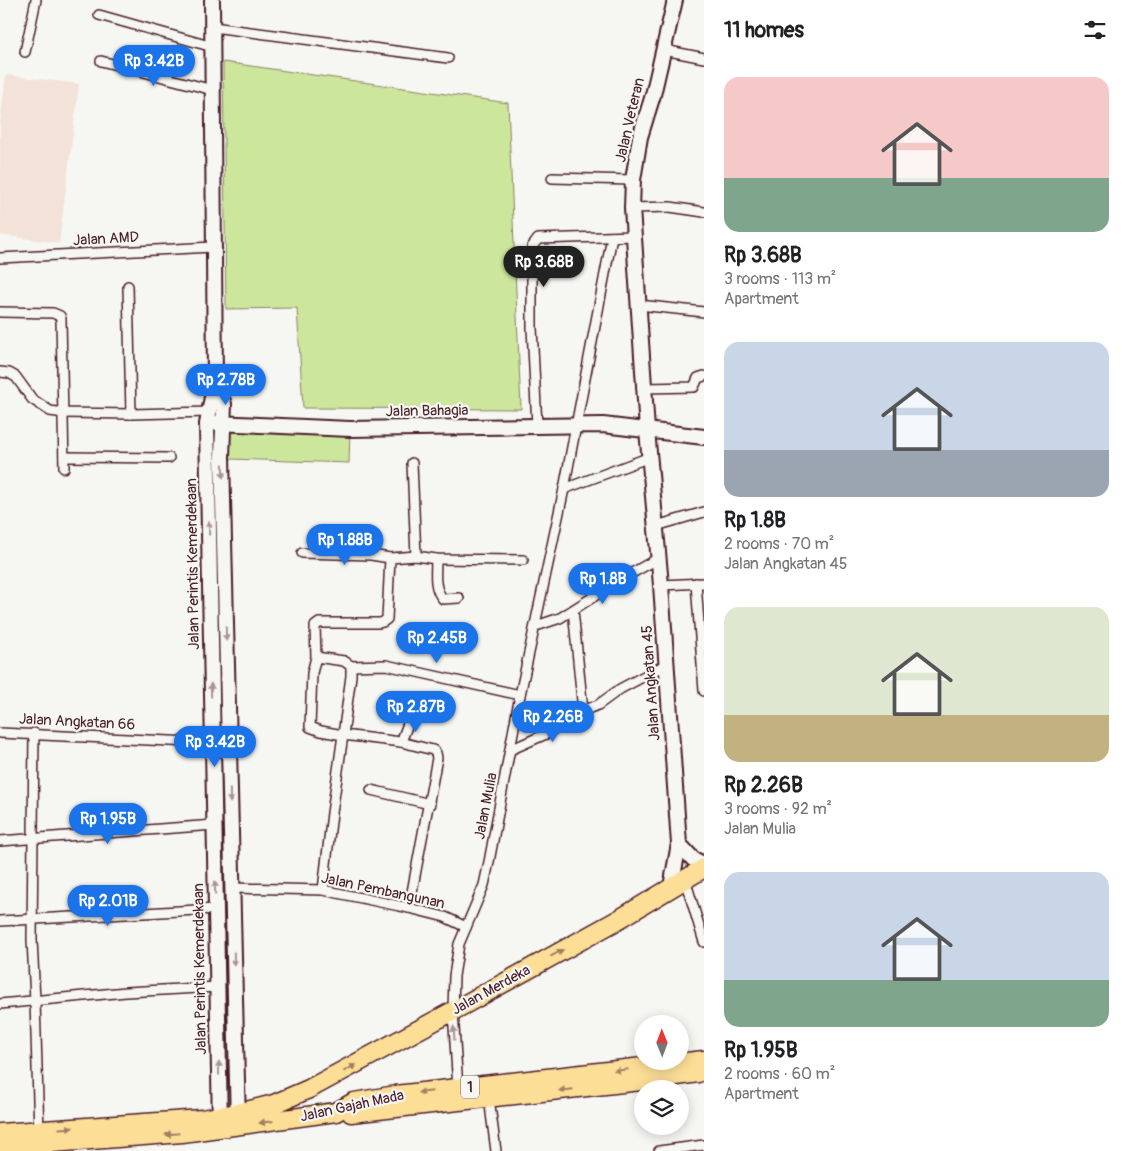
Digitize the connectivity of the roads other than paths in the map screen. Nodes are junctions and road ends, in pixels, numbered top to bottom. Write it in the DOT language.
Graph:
graph roads {
  1 [pos="36,0"];
  2 [pos="212,0"];
  3 [pos="676,0"];
  4 [pos="99,15"];
  5 [pos="213,27"];
  6 [pos="213,47"];
  7 [pos="664,50"];
  8 [pos="25,52"];
  9 [pos="448,58"];
  10 [pos="704,58"];
  11 [pos="101,61"];
  12 [pos="213,90"];
  13 [pos="552,178"];
  14 [pos="633,180"];
  15 [pos="632,208"];
  16 [pos="704,212"];
  17 [pos="634,236"];
  18 [pos="612,237"];
  19 [pos="213,246"];
  20 [pos="0,258"];
  21 [pos="128,286"];
  22 [pos="639,305"];
  23 [pos="0,312"];
  24 [pos="704,312"];
  25 [pos="0,372"];
  26 [pos="704,376"];
  27 [pos="215,381"];
  28 [pos="645,388"];
  29 [pos="64,413"];
  30 [pos="131,414"];
  31 [pos="209,418"];
  32 [pos="223,422"];
  33 [pos="575,425"];
  34 [pos="538,426"];
  35 [pos="648,430"];
  36 [pos="704,437"];
  37 [pos="650,456"];
  38 [pos="64,457"];
  39 [pos="169,458"];
  40 [pos="412,463"];
  41 [pos="64,468"];
  42 [pos="564,489"];
  43 [pos="704,512"];
  44 [pos="656,526"];
  45 [pos="302,553"];
  46 [pos="416,556"];
  47 [pos="390,558"];
  48 [pos="659,558"];
  49 [pos="436,559"];
  50 [pos="523,560"];
  51 [pos="700,583"];
  52 [pos="661,585"];
  53 [pos="459,598"];
  54 [pos="573,610"];
  55 [pos="536,626"];
  56 [pos="316,657"];
  57 [pos="665,665"];
  58 [pos="351,666"];
  59 [pos="703,666"];
  60 [pos="704,691"];
  61 [pos="520,695"];
  62 [pos="583,711"];
  63 [pos="411,716"];
  64 [pos="0,733"];
  65 [pos="34,734"];
  66 [pos="343,735"];
  67 [pos="401,742"];
  68 [pos="212,743"];
  69 [pos="510,750"];
  70 [pos="371,790"];
  71 [pos="430,804"];
  72 [pos="214,825"];
  73 [pos="32,838"];
  74 [pos="0,841"];
  75 [pos="678,844"];
  76 [pos="704,866"];
  77 [pos="678,883"];
  78 [pos="233,888"];
  79 [pos="323,890"];
  80 [pos="409,908"];
  81 [pos="216,909"];
  82 [pos="32,918"];
  83 [pos="0,921"];
  84 [pos="466,927"];
  85 [pos="704,942"];
  86 [pos="217,987"];
  87 [pos="36,1001"];
  88 [pos="0,1004"];
  89 [pos="453,1011"];
  90 [pos="703,1069"];
  91 [pos="671,1071"];
  92 [pos="321,1083"];
  93 [pos="458,1089"];
  94 [pos="489,1098"];
  95 [pos="274,1104"];
  96 [pos="330,1113"];
  97 [pos="238,1119"];
  98 [pos="220,1122"];
  99 [pos="0,1133"];
  100 [pos="39,1137"];
  101 [pos="704,1145"];
  102 [pos="0,1147"];
  103 [pos="496,1151"];
  104 [pos="659,1151"];
  1 -- 8 [label="street"];
  2 -- 5 [label="street, Jalan Perintis Kemerdekaan"];
  3 -- 7 [label="street, Jalan Veteran"];
  4 -- 6 [label="street"];
  5 -- 6 [label="street, Jalan Perintis Kemerdekaan"];
  5 -- 9 [label="street"];
  6 -- 12 [label="street, Jalan Perintis Kemerdekaan"];
  7 -- 10 [label="street"];
  7 -- 14 [label="street, Jalan Veteran"];
  11 -- 12 [label="street"];
  12 -- 19 [label="street, Jalan Perintis Kemerdekaan"];
  13 -- 14 [label="street"];
  14 -- 15 [label="street, Jalan Veteran"];
  15 -- 16 [label="street"];
  15 -- 17 [label="street, Jalan Veteran"];
  17 -- 18 [label="street"];
  17 -- 22 [label="street, Jalan Veteran"];
  18 -- 33 [label="street, Jalan Mulia"];
  18 -- 34 [label="street"];
  19 -- 20 [label="street, Jalan AMD"];
  19 -- 27 [label="street, Jalan Perintis Kemerdekaan"];
  21 -- 30 [label="street"];
  22 -- 24 [label="street"];
  22 -- 28 [label="street, Jalan Veteran"];
  23 -- 29 [label="street"];
  25 -- 29 [label="street"];
  26 -- 28 [label="street"];
  27 -- 31 [label="street, Jalan Perintis Kemerdekaan"];
  27 -- 32 [label="street"];
  28 -- 35 [label="street, Jalan Veteran"];
  29 -- 30 [label="street"];
  29 -- 38 [label="street"];
  30 -- 31 [label="street"];
  31 -- 32 [label="street, Jalan Bahagia"];
  68 -- 31 [label="street, Jalan Perintis Kemerdekaan, one-way"];
  32 -- 34 [label="street, Jalan Bahagia"];
  32 -- 78 [label="street, one-way"];
  33 -- 34 [label="street, Jalan Bahagia"];
  33 -- 35 [label="street, Jalan Bahagia"];
  33 -- 42 [label="street, Jalan Mulia"];
  35 -- 36 [label="street, Jalan Bahagia"];
  35 -- 37 [label="street, Jalan Angkatan 45"];
  37 -- 42 [label="street"];
  37 -- 44 [label="street, Jalan Angkatan 45"];
  38 -- 39 [label="street"];
  38 -- 41 [label="street"];
  40 -- 46 [label="street"];
  42 -- 55 [label="street, Jalan Mulia"];
  43 -- 44 [label="street"];
  44 -- 48 [label="street, Jalan Angkatan 45"];
  45 -- 47 [label="street"];
  46 -- 47 [label="street"];
  46 -- 49 [label="street"];
  47 -- 56 [label="street"];
  48 -- 52 [label="street, Jalan Angkatan 45"];
  48 -- 54 [label="street"];
  49 -- 50 [label="street"];
  49 -- 53 [label="street"];
  51 -- 52 [label="street"];
  51 -- 59 [label="street"];
  52 -- 57 [label="street, Jalan Angkatan 45"];
  54 -- 55 [label="street"];
  54 -- 62 [label="street"];
  55 -- 61 [label="street, Jalan Mulia"];
  56 -- 58 [label="street"];
  56 -- 66 [label="street"];
  57 -- 62 [label="street"];
  57 -- 75 [label="street, Jalan Angkatan 45"];
  58 -- 61 [label="street"];
  58 -- 66 [label="street"];
  59 -- 60 [label="street"];
  61 -- 69 [label="street, Jalan Mulia"];
  62 -- 69 [label="street"];
  63 -- 67 [label="street"];
  64 -- 65 [label="street, Jalan Angkatan 66"];
  65 -- 68 [label="street, Jalan Angkatan 66"];
  65 -- 73 [label="street"];
  66 -- 67 [label="street"];
  66 -- 79 [label="street"];
  67 -- 71 [label="street"];
  68 -- 72 [label="street, Jalan Perintis Kemerdekaan"];
  69 -- 84 [label="street, Jalan Mulia"];
  70 -- 71 [label="street"];
  71 -- 80 [label="street"];
  72 -- 73 [label="street"];
  81 -- 72 [label="street, Jalan Perintis Kemerdekaan, one-way"];
  73 -- 74 [label="street"];
  73 -- 82 [label="street"];
  75 -- 76 [label="street"];
  75 -- 77 [label="street, Jalan Angkatan 45"];
  76 -- 77 [label="highway, Jalan Merdeka / 1"];
  77 -- 85 [label="street"];
  89 -- 77 [label="highway, Jalan Merdeka / 1, one-way"];
  78 -- 79 [label="street, Jalan Pembangunan"];
  78 -- 97 [label="street, one-way"];
  79 -- 80 [label="street, Jalan Pembangunan"];
  80 -- 84 [label="street, Jalan Pembangunan"];
  81 -- 82 [label="street"];
  81 -- 86 [label="street, Jalan Perintis Kemerdekaan"];
  82 -- 83 [label="street"];
  82 -- 87 [label="street"];
  84 -- 89 [label="street, Jalan Mulia"];
  86 -- 87 [label="street"];
  98 -- 86 [label="street, Jalan Perintis Kemerdekaan, one-way"];
  87 -- 88 [label="street"];
  87 -- 100 [label="street"];
  92 -- 89 [label="highway, Jalan Merdeka / 1, one-way"];
  93 -- 89 [label="street, Jalan Mulia, one-way"];
  90 -- 91 [label="highway, Jalan Gajah Mada / 1"];
  91 -- 93 [label="highway, Jalan Gajah Mada / 1, one-way"];
  91 -- 94 [label="highway, 1, one-way"];
  92 -- 95 [label="highway, Jalan Merdeka / 1"];
  92 -- 96 [label="highway"];
  93 -- 96 [label="highway, Jalan Gajah Mada / 1, one-way"];
  94 -- 96 [label="highway, 1"];
  94 -- 103 [label="street"];
  95 -- 97 [label="highway, Jalan Gajah Mada / 1"];
  96 -- 97 [label="highway, Jalan Gajah Mada / 1, one-way"];
  97 -- 98 [label="highway, Jalan Gajah Mada / 1"];
  98 -- 100 [label="highway, Jalan Gajah Mada / 1"];
  99 -- 100 [label="highway, Jalan Gajah Mada / 1"];
  100 -- 102 [label="highway, Jalan Gajah Mada / 1"];
  101 -- 104 [label="street"];
}
